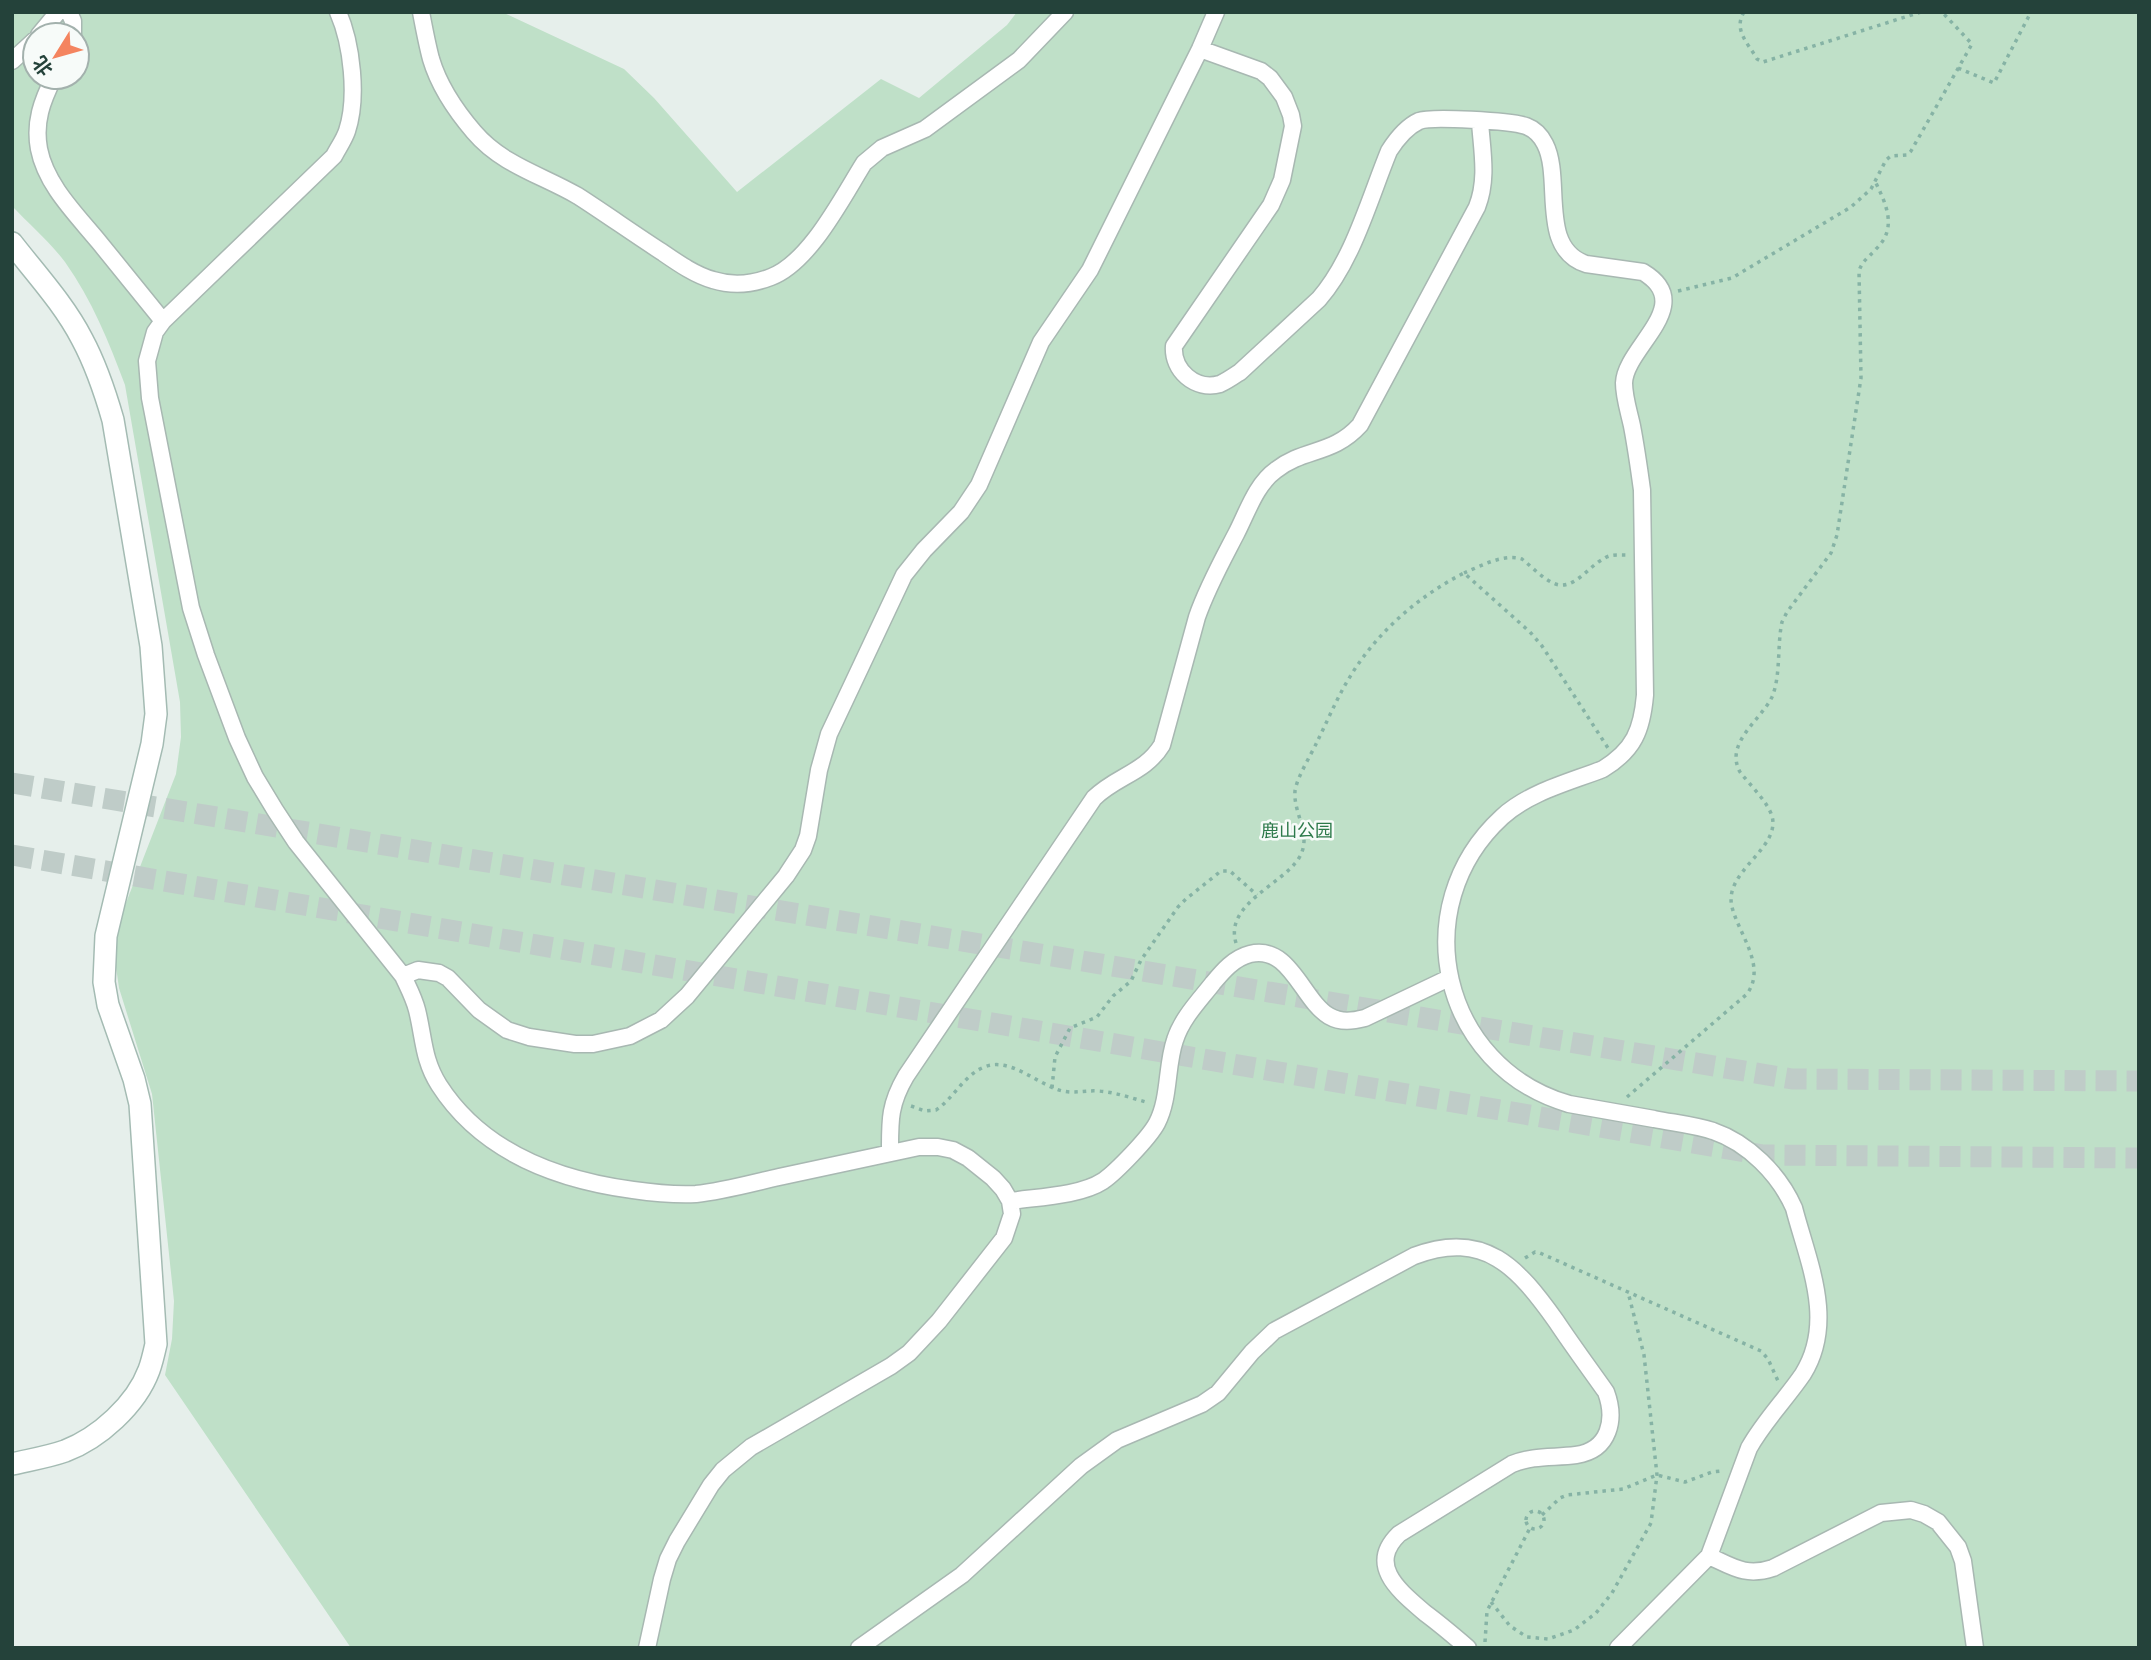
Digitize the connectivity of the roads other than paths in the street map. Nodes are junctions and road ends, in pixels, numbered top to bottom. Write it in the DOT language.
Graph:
graph roads {
  1 [pos="338,12"];
  2 [pos="421,12"];
  3 [pos="1065,12"];
  4 [pos="1216,12"];
  5 [pos="1200,49"];
  6 [pos="47,91"];
  7 [pos="1480,122"];
  8 [pos="12,243"];
  9 [pos="163,321"];
  10 [pos="403,976"];
  11 [pos="1449,978"];
  12 [pos="890,1153"];
  13 [pos="1010,1201"];
  14 [pos="12,1464"];
  15 [pos="1709,1556"];
  16 [pos="647,1648"];
  17 [pos="859,1648"];
  18 [pos="1468,1648"];
  19 [pos="1618,1648"];
  20 [pos="1975,1648"];
  1 -- 9 [label="street"];
  2 -- 3 [label="street"];
  4 -- 5 [label="street"];
  5 -- 7 [label="street"];
  5 -- 10 [label="street"];
  6 -- 9 [label="street"];
  7 -- 11 [label="street"];
  7 -- 12 [label="street"];
  8 -- 14 [label="street"];
  9 -- 10 [label="street"];
  10 -- 12 [label="street"];
  11 -- 13 [label="street"];
  11 -- 15 [label="street"];
  12 -- 13 [label="street"];
  13 -- 16 [label="street"];
  15 -- 19 [label="street"];
  15 -- 20 [label="street"];
  17 -- 18 [label="street"];
}
